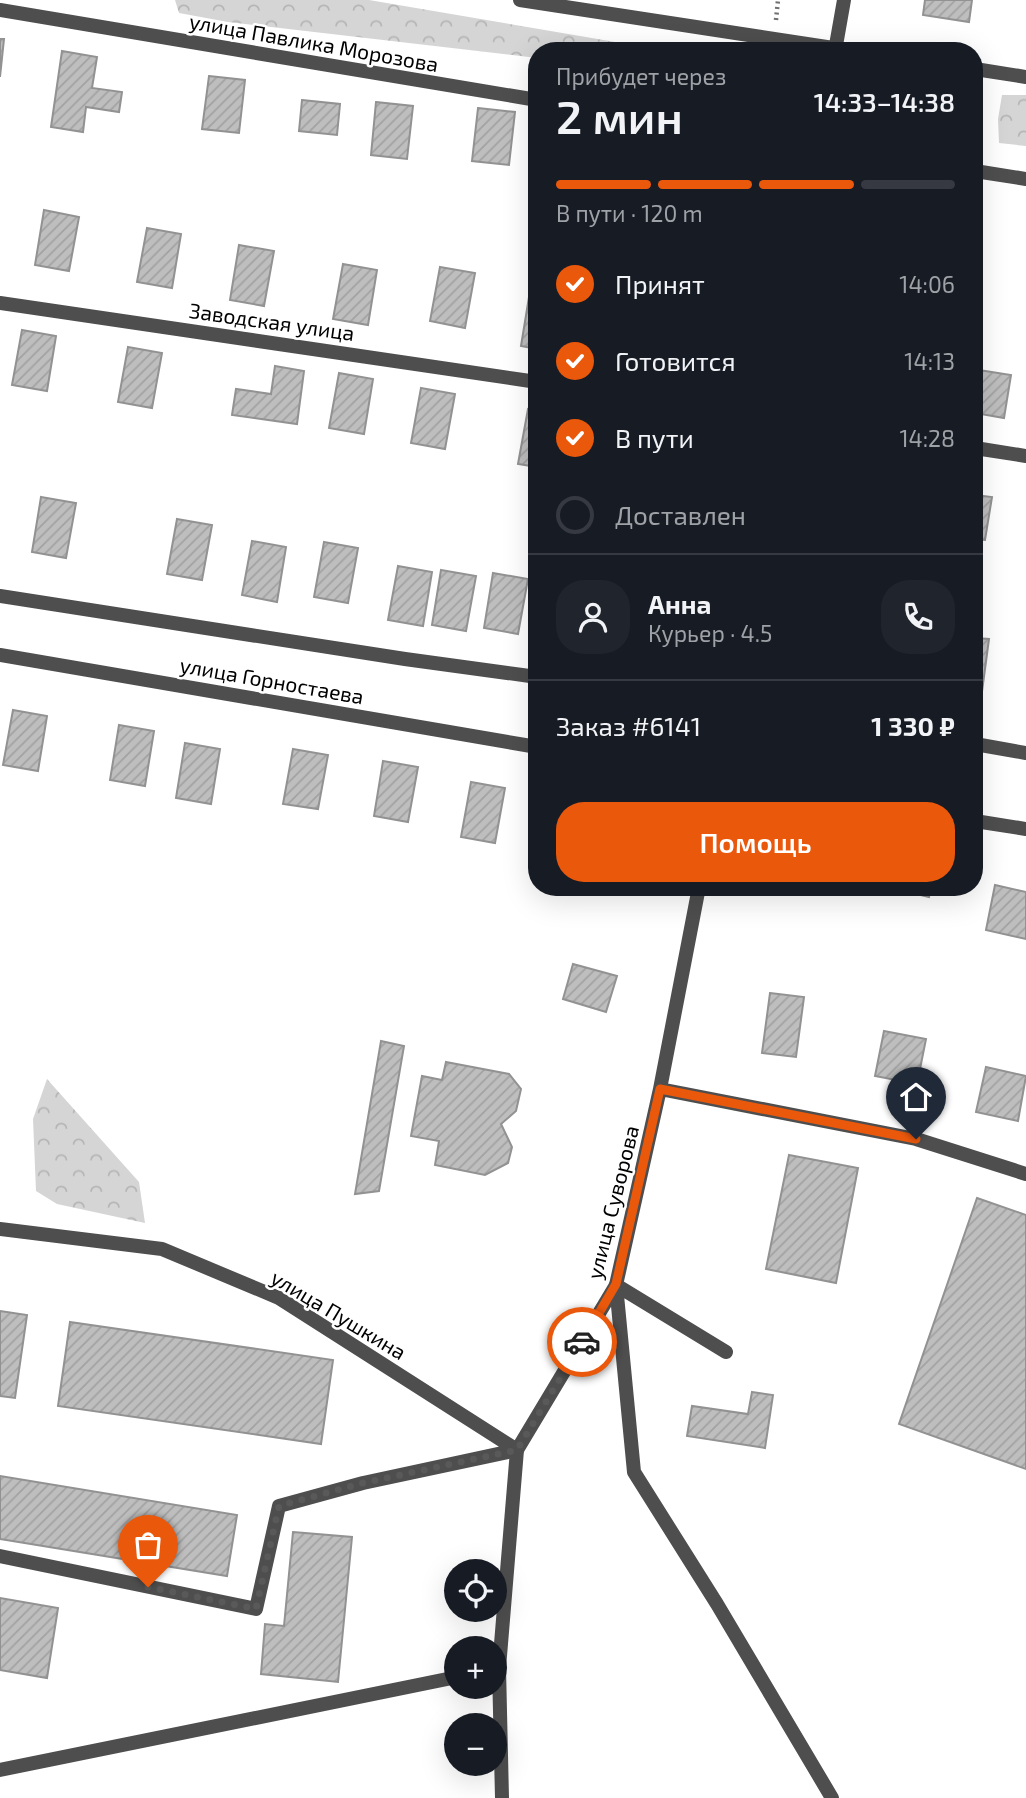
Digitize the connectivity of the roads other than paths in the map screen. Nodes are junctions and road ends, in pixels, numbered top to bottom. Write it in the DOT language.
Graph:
graph roads {
  1 [pos="520,0"];
  2 [pos="844,0"];
  3 [pos="0,10"];
  4 [pos="791,42"];
  5 [pos="837,42"];
  6 [pos="983,70"];
  7 [pos="1026,77"];
  8 [pos="528,98"];
  9 [pos="983,172"];
  10 [pos="1026,179"];
  11 [pos="0,303"];
  12 [pos="528,381"];
  13 [pos="983,449"];
  14 [pos="1026,456"];
  15 [pos="0,596"];
  16 [pos="0,655"];
  17 [pos="528,676"];
  18 [pos="528,745"];
  19 [pos="983,745"];
  20 [pos="1026,753"];
  21 [pos="983,822"];
  22 [pos="1026,829"];
  23 [pos="697,896"];
  24 [pos="660,1089"];
  25 [pos="1026,1174"];
  26 [pos="0,1229"];
  27 [pos="616,1284"];
  28 [pos="726,1352"];
  29 [pos="517,1450"];
  30 [pos="0,1556"];
  31 [pos="500,1636"];
  32 [pos="444,1679"];
  33 [pos="498,1699"];
  34 [pos="0,1770"];
  35 [pos="502,1798"];
  36 [pos="832,1798"];
  1 -- 4 [label="street"];
  2 -- 5 [label="street"];
  3 -- 8 [label="street, улица Павлика Морозова"];
  6 -- 7 [label="street"];
  9 -- 10 [label="street"];
  11 -- 12 [label="street, Заводская улица"];
  13 -- 14 [label="street"];
  15 -- 17 [label="street, улица Горностаева"];
  16 -- 18 [label="street, улица Горностаева"];
  19 -- 20 [label="street"];
  21 -- 22 [label="street"];
  23 -- 24 [label="street, улица Суворова"];
  24 -- 25 [label="street"];
  24 -- 27 [label="street, улица Суворова"];
  26 -- 29 [label="street, улица Пушкина"];
  27 -- 28 [label="street"];
  27 -- 29 [label="street, улица Суворова"];
  27 -- 36 [label="street"];
  29 -- 30 [label="street"];
  29 -- 31 [label="street, улица Суворова"];
  32 -- 34 [label="street"];
  33 -- 35 [label="street, улица Суворова"];
}
